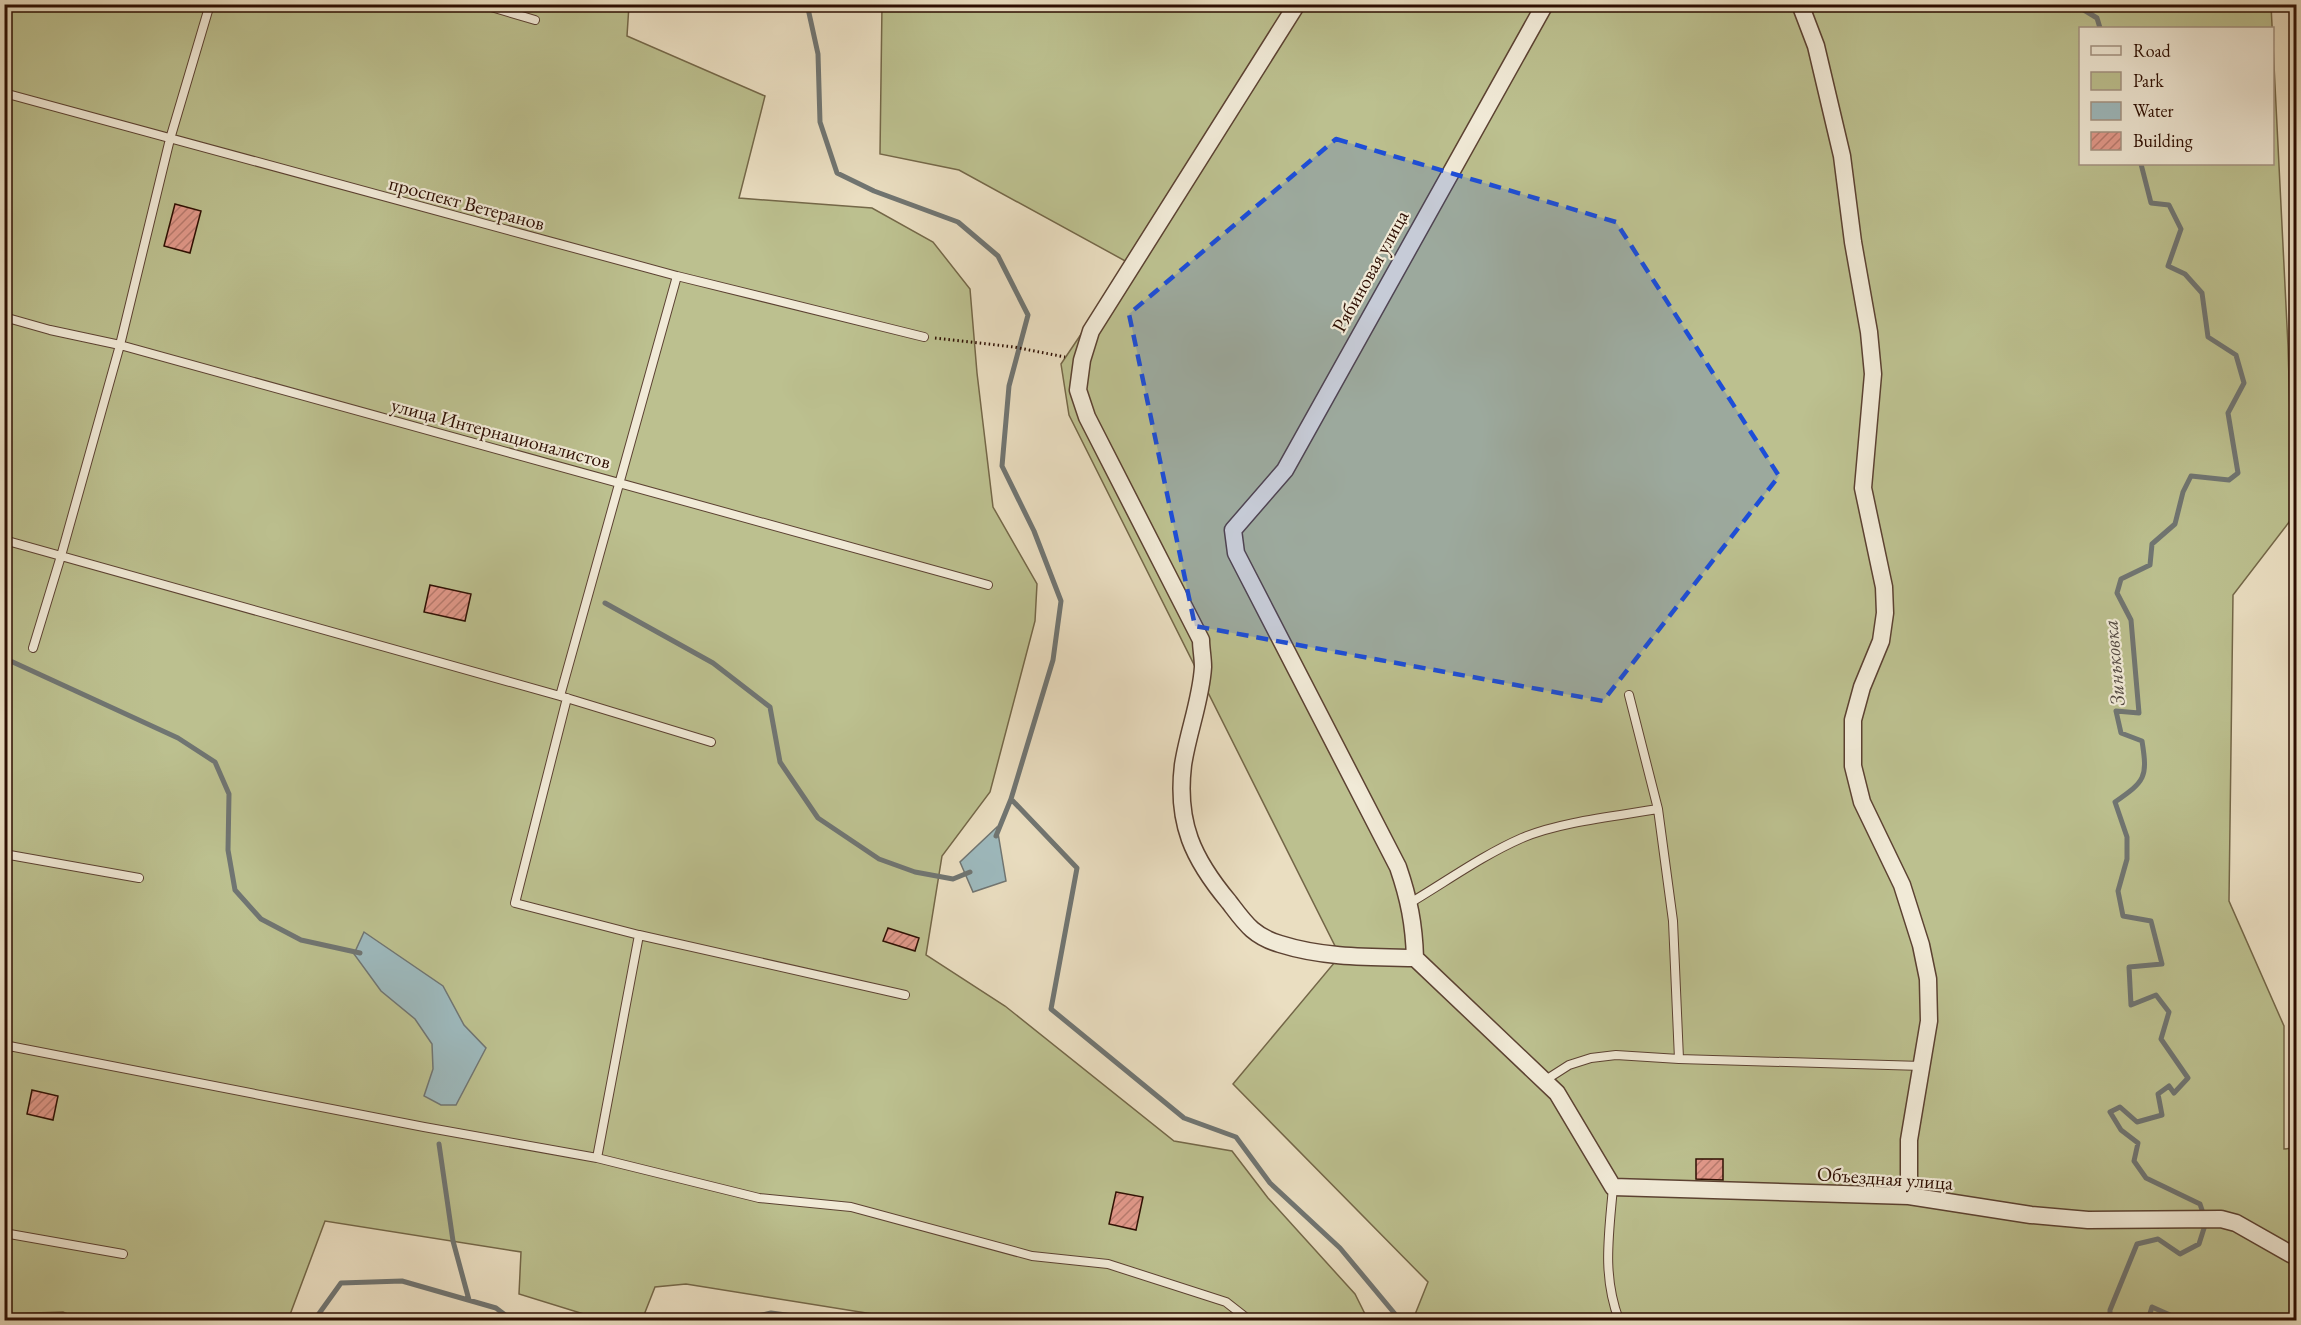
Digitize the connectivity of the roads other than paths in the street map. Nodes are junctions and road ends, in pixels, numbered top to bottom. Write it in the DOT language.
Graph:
graph roads {
  1 [pos="210,4"];
  2 [pos="481,4"];
  3 [pos="1297,4"];
  4 [pos="1545,4"];
  5 [pos="1800,4"];
  6 [pos="535,20"];
  7 [pos="4,93"];
  8 [pos="170,140"];
  9 [pos="676,276"];
  10 [pos="4,317"];
  11 [pos="924,337"];
  12 [pos="120,345"];
  13 [pos="619,482"];
  14 [pos="4,540"];
  15 [pos="61,556"];
  16 [pos="988,585"];
  17 [pos="33,648"];
  18 [pos="1629,695"];
  19 [pos="564,697"];
  20 [pos="711,742"];
  21 [pos="1658,809"];
  22 [pos="4,854"];
  23 [pos="139,878"];
  24 [pos="1410,903"];
  25 [pos="639,935"];
  26 [pos="1415,958"];
  27 [pos="905,995"];
  28 [pos="4,1045"];
  29 [pos="1679,1059"];
  30 [pos="1922,1066"];
  31 [pos="1544,1081"];
  32 [pos="597,1158"];
  33 [pos="1613,1187"];
  34 [pos="1910,1196"];
  35 [pos="4,1233"];
  36 [pos="123,1254"];
  37 [pos="2296,1257"];
  38 [pos="1249,1320"];
  39 [pos="1619,1320"];
  1 -- 8 [label="lane"];
  2 -- 6 [label="lane"];
  3 -- 26 [label="street"];
  4 -- 24 [label="street, Рябиновая улица"];
  5 -- 30 [label="street"];
  7 -- 8 [label="lane, проспект Ветеранов"];
  8 -- 9 [label="lane, проспект Ветеранов"];
  8 -- 12 [label="lane"];
  9 -- 11 [label="lane, проспект Ветеранов"];
  9 -- 13 [label="lane"];
  10 -- 12 [label="lane, улица Интернационалистов"];
  12 -- 13 [label="lane, улица Интернационалистов"];
  12 -- 15 [label="lane"];
  13 -- 16 [label="lane, улица Интернационалистов"];
  13 -- 19 [label="lane"];
  14 -- 15 [label="lane"];
  15 -- 17 [label="lane"];
  15 -- 19 [label="lane"];
  18 -- 21 [label="lane"];
  19 -- 20 [label="lane"];
  19 -- 25 [label="lane"];
  21 -- 24 [label="lane"];
  21 -- 29 [label="lane"];
  22 -- 23 [label="lane"];
  24 -- 26 [label="street"];
  25 -- 27 [label="lane"];
  25 -- 32 [label="lane"];
  26 -- 31 [label="street"];
  28 -- 32 [label="lane"];
  29 -- 30 [label="lane"];
  29 -- 31 [label="lane"];
  30 -- 34 [label="street"];
  31 -- 33 [label="street"];
  32 -- 38 [label="lane"];
  33 -- 34 [label="street, Объездная улица"];
  33 -- 39 [label="lane"];
  34 -- 37 [label="street, Объездная улица"];
  35 -- 36 [label="lane"];
}
